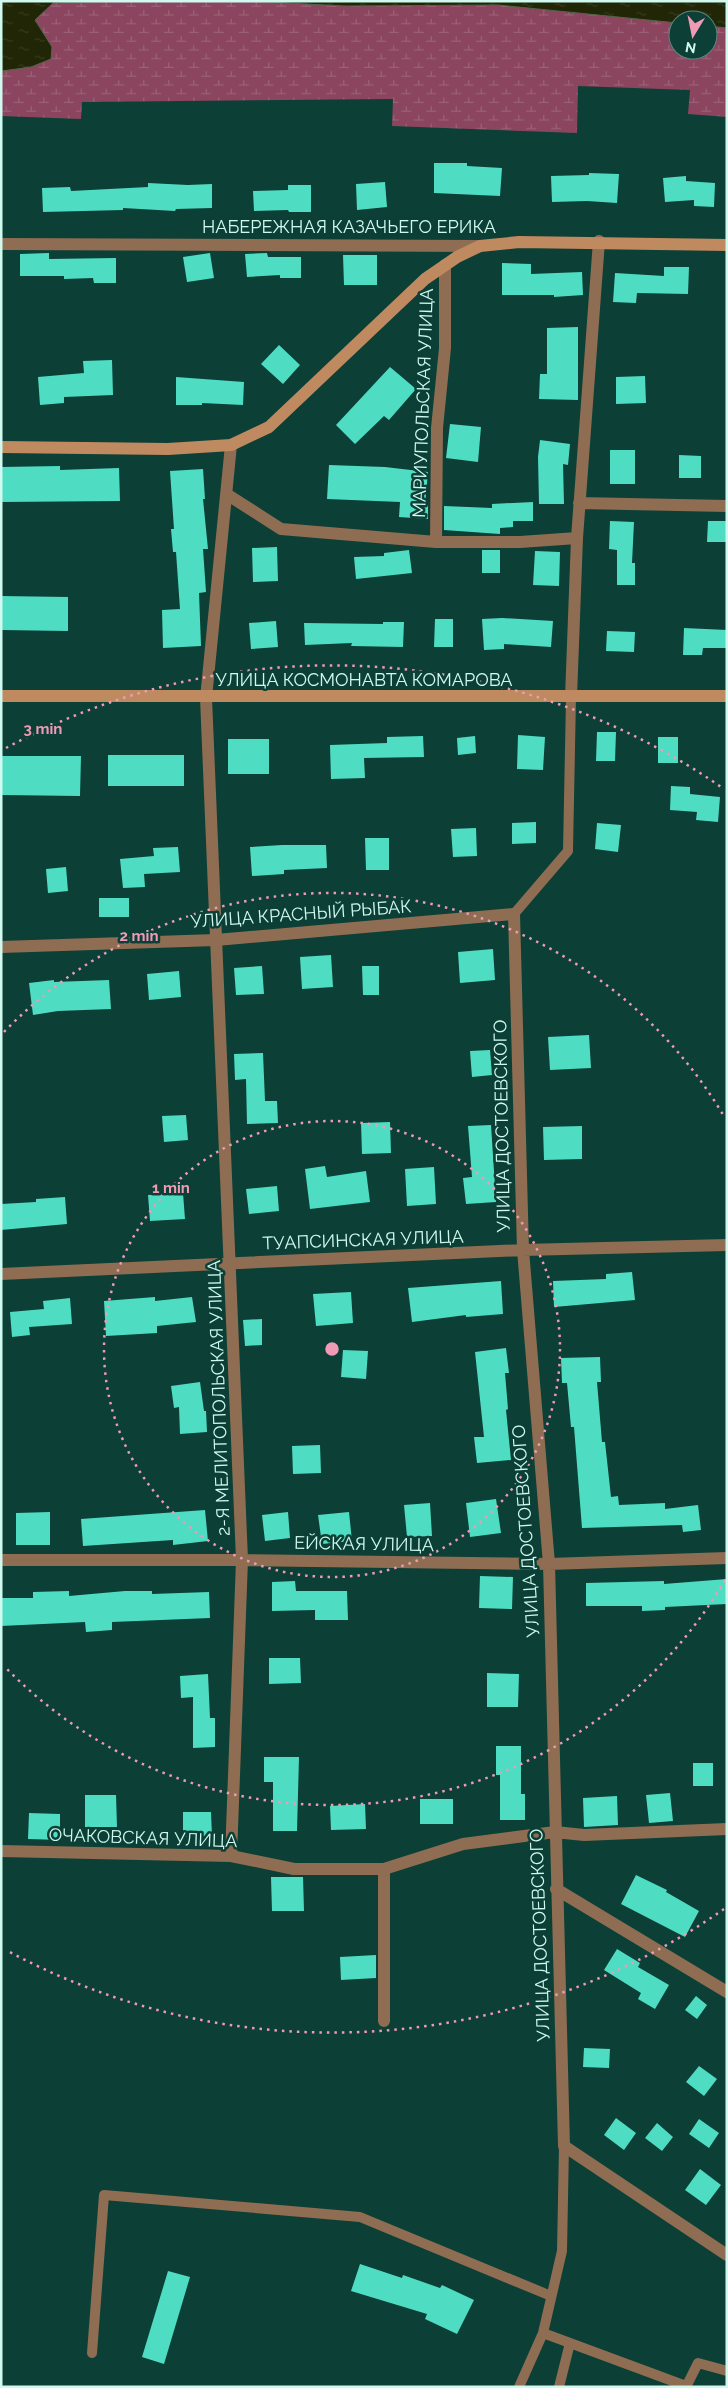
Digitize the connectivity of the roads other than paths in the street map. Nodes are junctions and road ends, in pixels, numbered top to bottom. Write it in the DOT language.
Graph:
graph roads {
  1 [pos="599,241"];
  2 [pos="1,244"];
  3 [pos="727,245"];
  4 [pos="480,246"];
  5 [pos="445,264"];
  6 [pos="231,445"];
  7 [pos="1,447"];
  8 [pos="228,496"];
  9 [pos="580,503"];
  10 [pos="727,506"];
  11 [pos="577,538"];
  12 [pos="436,542"];
  13 [pos="1,696"];
  14 [pos="727,696"];
  15 [pos="571,697"];
  16 [pos="206,698"];
  17 [pos="514,914"];
  18 [pos="216,940"];
  19 [pos="1,947"];
  20 [pos="727,1245"];
  21 [pos="522,1250"];
  22 [pos="231,1263"];
  23 [pos="1,1274"];
  24 [pos="727,1558"];
  25 [pos="1,1560"];
  26 [pos="242,1560"];
  27 [pos="549,1564"];
  28 [pos="727,1829"];
  29 [pos="554,1832"];
  30 [pos="1,1851"];
  31 [pos="231,1856"];
  32 [pos="384,1869"];
  33 [pos="556,1888"];
  34 [pos="727,1992"];
  35 [pos="384,2021"];
  36 [pos="564,2146"];
  37 [pos="727,2255"];
  38 [pos="551,2296"];
  39 [pos="543,2333"];
  40 [pos="570,2343"];
  41 [pos="92,2353"];
  42 [pos="727,2370"];
  43 [pos="686,2386"];
  44 [pos="519,2387"];
  45 [pos="560,2387"];
  1 -- 3 [label="main road, НАБЕРЕЖНАЯ КАЗАЧЬЕГО ЕРИКА"];
  1 -- 4 [label="main road, НАБЕРЕЖНАЯ КАЗАЧЬЕГО ЕРИКА"];
  1 -- 9 [label="street"];
  2 -- 4 [label="street, НАБЕРЕЖНАЯ КАЗАЧЬЕГО ЕРИКА"];
  4 -- 5 [label="main road"];
  5 -- 6 [label="main road"];
  5 -- 12 [label="street, МАРИУПОЛЬСКАЯ УЛИЦА"];
  6 -- 7 [label="main road"];
  6 -- 8 [label="street, 2-Я МЕЛИТОПОЛЬСКАЯ УЛИЦА"];
  8 -- 12 [label="street"];
  8 -- 16 [label="street, 2-Я МЕЛИТОПОЛЬСКАЯ УЛИЦА"];
  9 -- 10 [label="street"];
  9 -- 11 [label="street"];
  11 -- 12 [label="street"];
  11 -- 15 [label="street"];
  13 -- 16 [label="main road, УЛИЦА КОСМОНАВТА КОМАРОВА"];
  14 -- 15 [label="main road, УЛИЦА КОСМОНАВТА КОМАРОВА"];
  15 -- 16 [label="main road, УЛИЦА КОСМОНАВТА КОМАРОВА"];
  15 -- 17 [label="lane"];
  16 -- 18 [label="street, 2-Я МЕЛИТОПОЛЬСКАЯ УЛИЦА"];
  17 -- 18 [label="street, УЛИЦА КРАСНЫЙ РЫБАК"];
  17 -- 21 [label="street, УЛИЦА ДОСТОЕВСКОГО"];
  18 -- 19 [label="street, УЛИЦА КРАСНЫЙ РЫБАК"];
  18 -- 22 [label="street, 2-Я МЕЛИТОПОЛЬСКАЯ УЛИЦА"];
  20 -- 21 [label="street, ТУАПСИНСКАЯ УЛИЦА"];
  21 -- 22 [label="street, ТУАПСИНСКАЯ УЛИЦА"];
  21 -- 27 [label="street, УЛИЦА ДОСТОЕВСКОГО"];
  22 -- 23 [label="street, ТУАПСИНСКАЯ УЛИЦА"];
  22 -- 26 [label="street, 2-Я МЕЛИТОПОЛЬСКАЯ УЛИЦА"];
  24 -- 27 [label="street, ЕЙСКАЯ УЛИЦА"];
  25 -- 26 [label="street, ЕЙСКАЯ УЛИЦА"];
  26 -- 27 [label="street, ЕЙСКАЯ УЛИЦА"];
  26 -- 31 [label="street, 2-Я МЕЛИТОПОЛЬСКАЯ УЛИЦА"];
  27 -- 29 [label="street, УЛИЦА ДОСТОЕВСКОГО"];
  28 -- 29 [label="street, ОЧАКОВСКАЯ УЛИЦА"];
  29 -- 32 [label="street, ОЧАКОВСКАЯ УЛИЦА"];
  29 -- 33 [label="street, УЛИЦА ДОСТОЕВСКОГО"];
  30 -- 31 [label="street, ОЧАКОВСКАЯ УЛИЦА"];
  31 -- 32 [label="street, ОЧАКОВСКАЯ УЛИЦА"];
  32 -- 35 [label="street"];
  33 -- 34 [label="street"];
  33 -- 36 [label="street, УЛИЦА ДОСТОЕВСКОГО"];
  36 -- 37 [label="street"];
  36 -- 38 [label="lane"];
  38 -- 39 [label="lane"];
  38 -- 41 [label="lane"];
  39 -- 40 [label="lane"];
  39 -- 44 [label="lane"];
  40 -- 43 [label="lane"];
  40 -- 45 [label="lane"];
  42 -- 43 [label="lane"];
}
